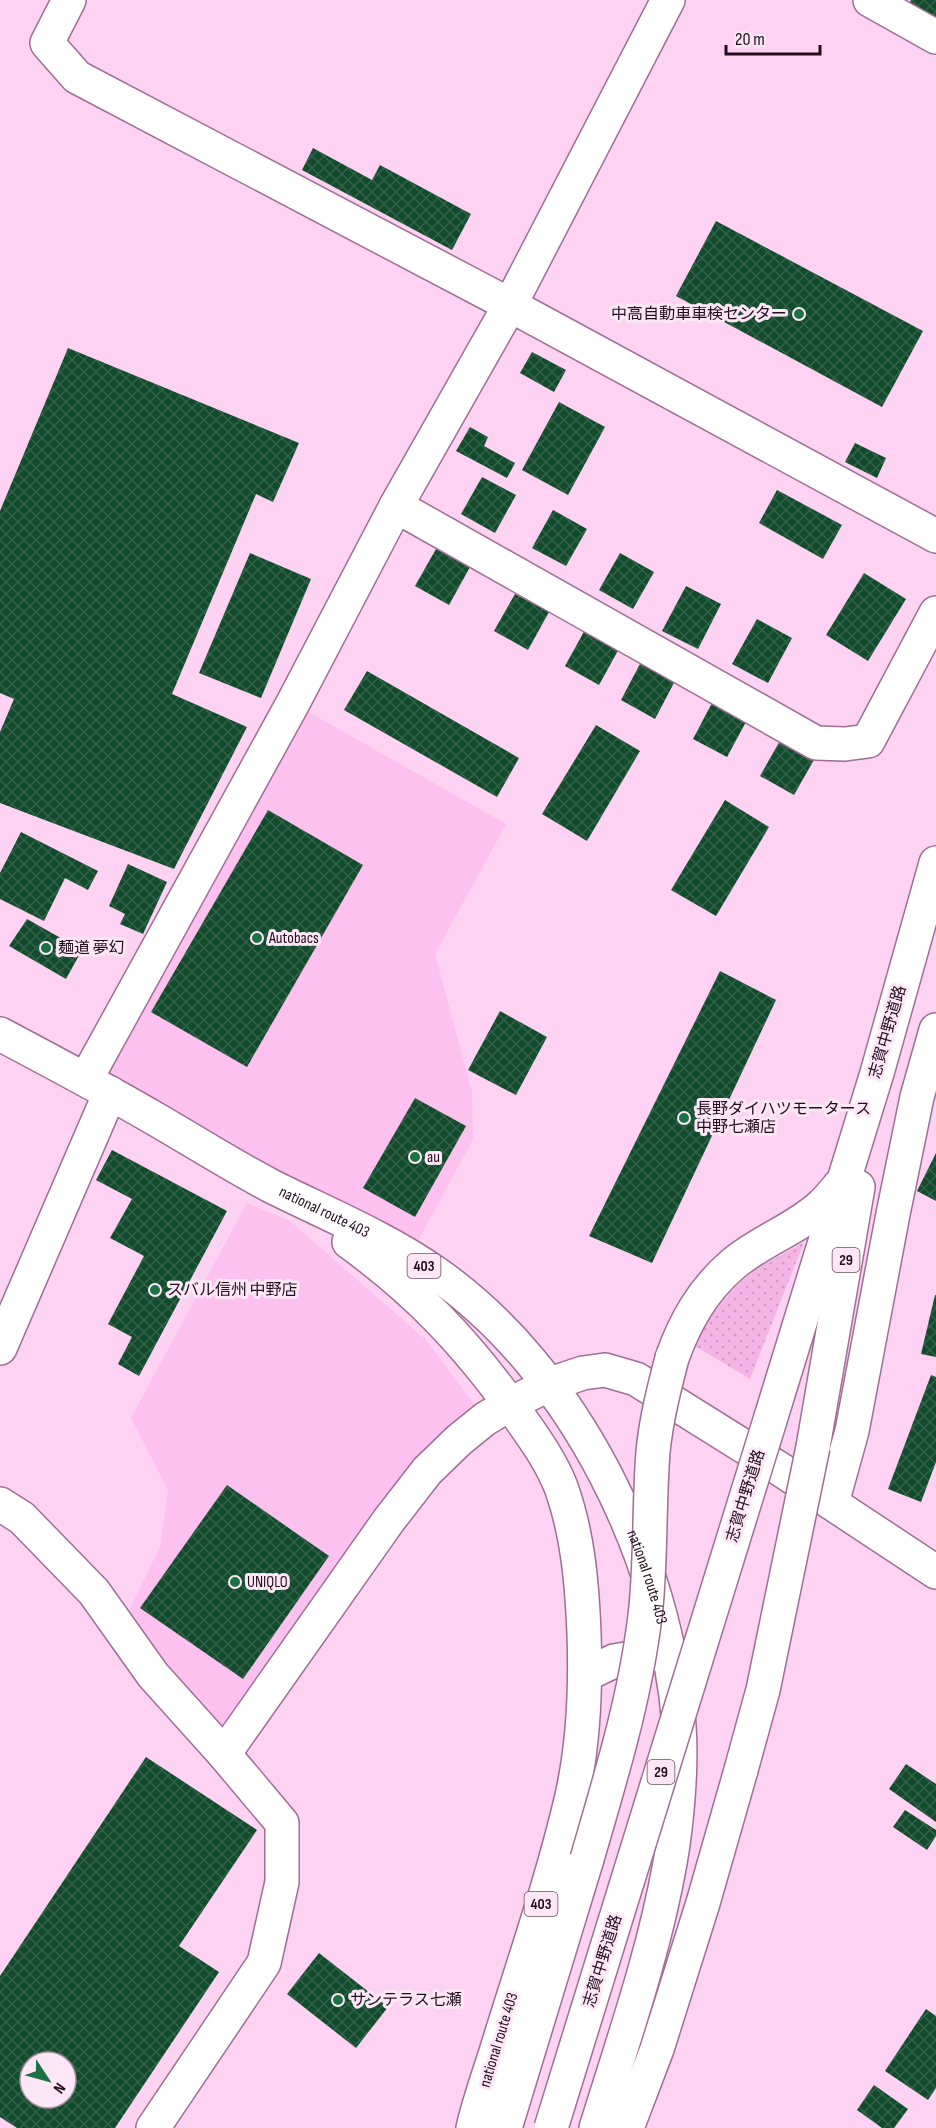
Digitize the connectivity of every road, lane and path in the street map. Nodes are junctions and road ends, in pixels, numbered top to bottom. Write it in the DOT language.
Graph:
graph roads {
  1 [pos="69,0"];
  2 [pos="668,0"];
  3 [pos="870,0"];
  4 [pos="936,37"];
  5 [pos="510,305"];
  6 [pos="396,506"];
  7 [pos="936,536"];
  8 [pos="936,613"];
  9 [pos="936,863"];
  10 [pos="936,1030"];
  11 [pos="0,1034"];
  12 [pos="877,1073"];
  13 [pos="98,1086"];
  14 [pos="841,1184"];
  15 [pos="270,1185"];
  16 [pos="0,1347"];
  17 [pos="550,1384"];
  18 [pos="510,1404"];
  19 [pos="832,1503"];
  20 [pos="0,1504"];
  21 [pos="934,1565"];
  22 [pos="668,1652"];
  23 [pos="585,1676"];
  24 [pos="224,1754"];
  25 [pos="153,2128"];
  26 [pos="473,2128"];
  27 [pos="505,2128"];
  28 [pos="551,2128"];
  29 [pos="596,2128"];
  30 [pos="627,2128"];
  1 -- 5 [label="main road"];
  2 -- 5 [label="main road"];
  3 -- 4 [label="main road"];
  5 -- 6 [label="main road"];
  5 -- 7 [label="main road"];
  6 -- 8 [label="main road"];
  6 -- 13 [label="main road"];
  9 -- 12 [label="main road, 志賀中野道路 / 29"];
  10 -- 19 [label="main road"];
  11 -- 13 [label="main road, national route 403 / 403"];
  12 -- 14 [label="main road, 志賀中野道路 / 29"];
  12 -- 30 [label="main road, 29, bridge"];
  13 -- 15 [label="main road, national route 403 / 403"];
  13 -- 16 [label="main road"];
  14 -- 27 [label="main road, 29, bridge"];
  14 -- 28 [label="main road, 志賀中野道路 / 29, bridge"];
  15 -- 17 [label="main road, national route 403 / 403"];
  15 -- 18 [label="main road, national route 403 / 403"];
  17 -- 18 [label="main road"];
  17 -- 19 [label="main road"];
  17 -- 22 [label="main road, national route 403 / 403"];
  18 -- 23 [label="main road, national route 403 / 403"];
  18 -- 24 [label="main road"];
  19 -- 21 [label="main road"];
  20 -- 24 [label="main road"];
  22 -- 23 [label="main road"];
  22 -- 29 [label="main road, national route 403 / 403"];
  23 -- 26 [label="main road, national route 403 / 403"];
  24 -- 25 [label="main road"];
}
